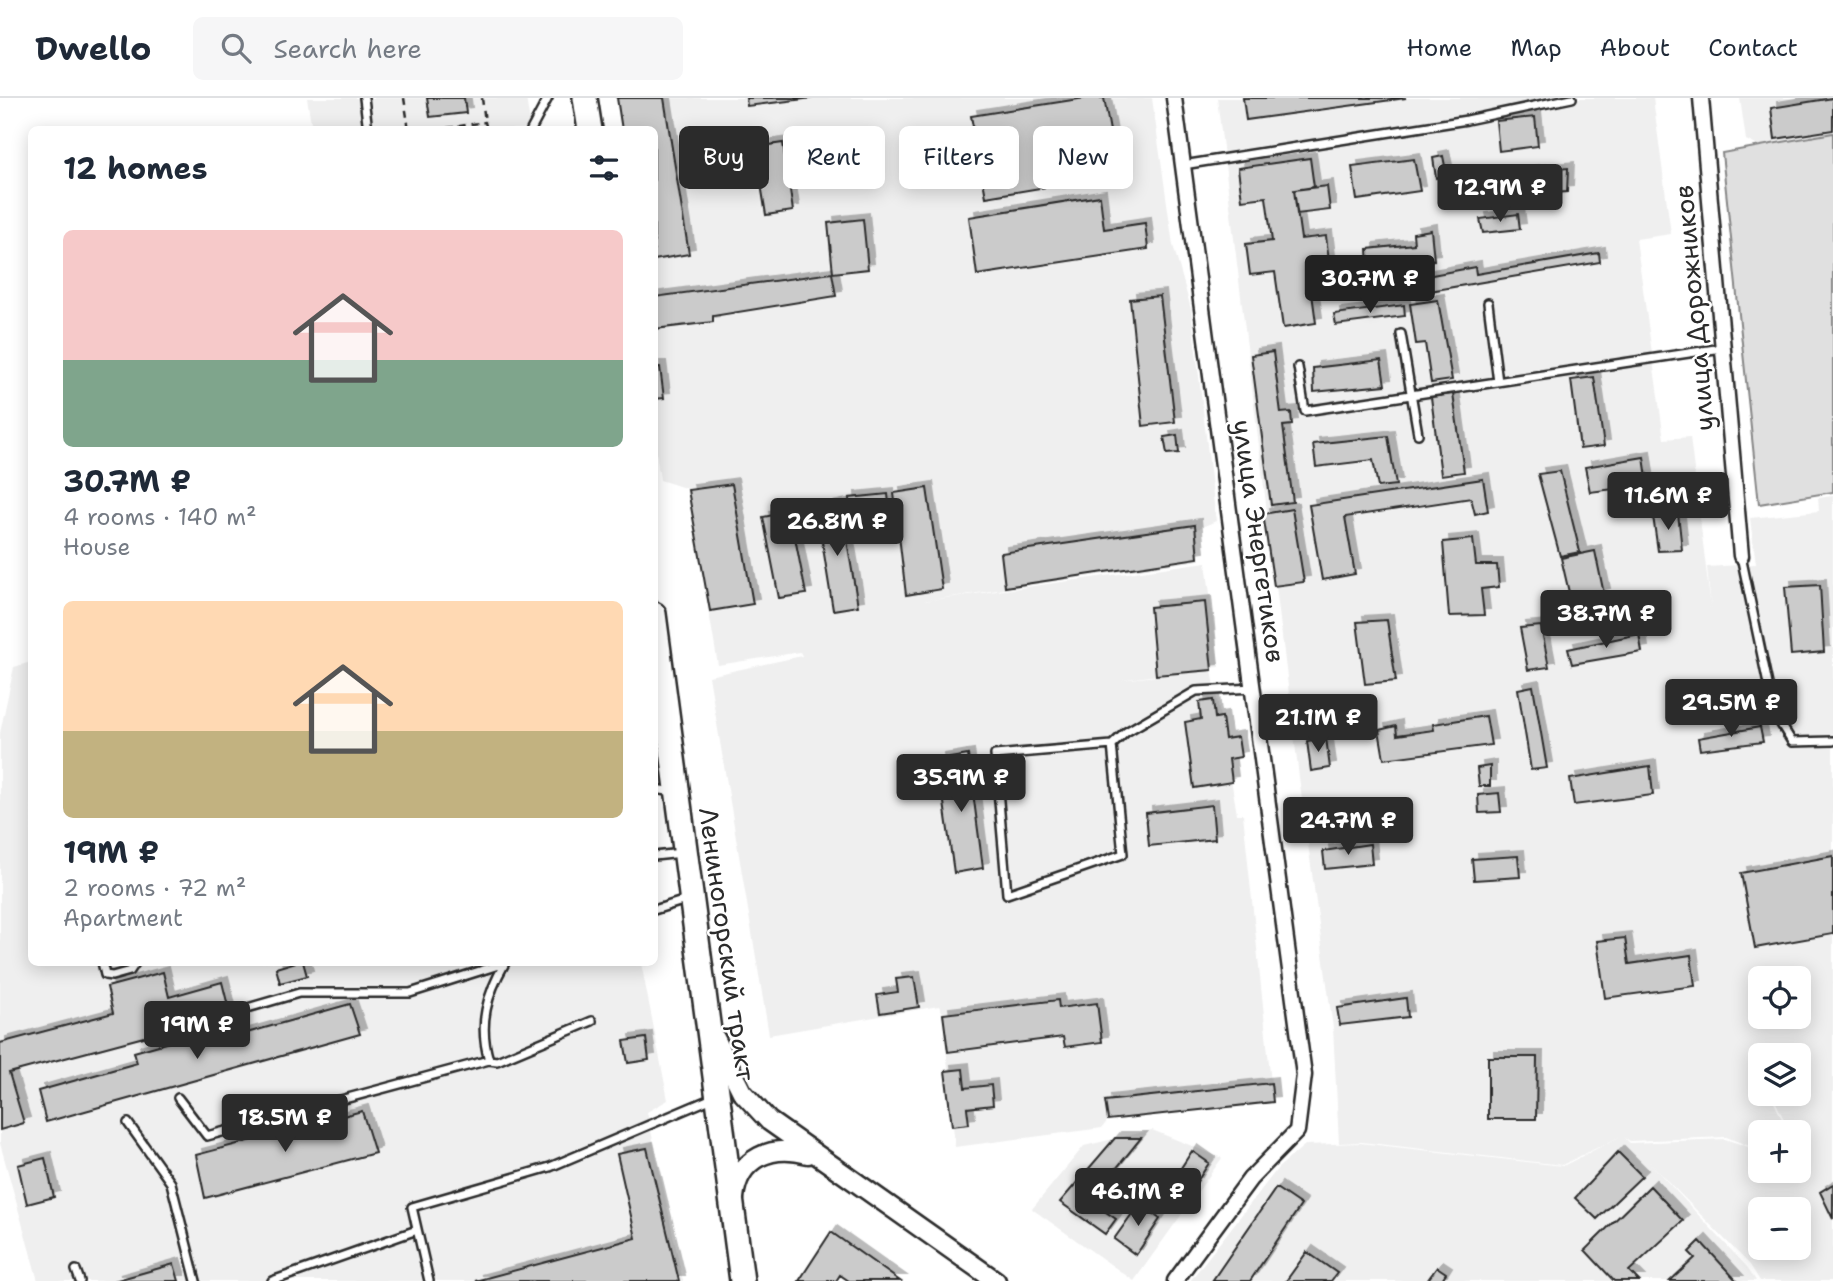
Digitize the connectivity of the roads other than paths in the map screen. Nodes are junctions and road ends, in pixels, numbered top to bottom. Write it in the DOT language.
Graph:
graph roads {
  1 [pos="364,98"];
  2 [pos="548,98"];
  3 [pos="585,98"];
  4 [pos="1174,98"];
  5 [pos="1572,98"];
  6 [pos="1701,98"];
  7 [pos="368,126"];
  8 [pos="533,126"];
  9 [pos="589,126"];
  10 [pos="1183,165"];
  11 [pos="1488,303"];
  12 [pos="1401,334"];
  13 [pos="1722,348"];
  14 [pos="1298,367"];
  15 [pos="1498,382"];
  16 [pos="1412,395"];
  17 [pos="1418,434"];
  18 [pos="1741,556"];
  19 [pos="658,667"];
  20 [pos="1254,688"];
  21 [pos="660,693"];
  22 [pos="1833,741"];
  23 [pos="1112,744"];
  24 [pos="658,790"];
  25 [pos="679,793"];
  26 [pos="687,852"];
  27 [pos="658,856"];
  28 [pos="693,898"];
  29 [pos="658,909"];
  30 [pos="103,966"];
  31 [pos="134,966"];
  32 [pos="496,966"];
  33 [pos="503,966"];
  34 [pos="244,1009"];
  35 [pos="709,1015"];
  36 [pos="592,1021"];
  37 [pos="489,1060"];
  38 [pos="719,1095"];
  39 [pos="178,1098"];
  40 [pos="128,1123"];
  41 [pos="824,1162"];
  42 [pos="733,1209"];
  43 [pos="417,1230"];
  44 [pos="76,1270"];
  45 [pos="80,1281"];
  46 [pos="196,1281"];
  47 [pos="272,1281"];
  48 [pos="429,1281"];
  49 [pos="742,1281"];
  50 [pos="996,1281"];
  51 [pos="1174,1281"];
  1 -- 7 [label="lane"];
  2 -- 8 [label="lane"];
  3 -- 9 [label="main road"];
  4 -- 10 [label="street, улица Энергетиков"];
  5 -- 10 [label="lane"];
  6 -- 13 [label="street, улица Дорожников"];
  10 -- 20 [label="street, улица Энергетиков"];
  11 -- 15 [label="lane"];
  12 -- 16 [label="lane"];
  13 -- 15 [label="lane"];
  13 -- 18 [label="street, улица Дорожников"];
  14 -- 16 [label="lane"];
  15 -- 16 [label="lane"];
  16 -- 17 [label="lane"];
  18 -- 22 [label="lane"];
  19 -- 21 [label="main road, Лениногорский тракт"];
  20 -- 23 [label="lane"];
  20 -- 51 [label="street, улица Энергетиков"];
  21 -- 25 [label="main road, Лениногорский тракт"];
  23 -- 23 [label="lane"];
  24 -- 25 [label="lane"];
  25 -- 26 [label="main road, Лениногорский тракт"];
  26 -- 27 [label="lane"];
  26 -- 28 [label="main road, Лениногорский тракт"];
  28 -- 29 [label="lane"];
  28 -- 35 [label="main road, Лениногорский тракт"];
  30 -- 31 [label="lane"];
  32 -- 34 [label="lane"];
  33 -- 37 [label="lane"];
  35 -- 38 [label="main road, Лениногорский тракт"];
  35 -- 41 [label="street"];
  36 -- 37 [label="lane"];
  37 -- 39 [label="lane"];
  38 -- 42 [label="main road, Лениногорский тракт"];
  38 -- 43 [label="lane"];
  40 -- 46 [label="lane"];
  41 -- 42 [label="street"];
  41 -- 50 [label="street"];
  42 -- 49 [label="main road, Лениногорский тракт"];
  43 -- 47 [label="lane"];
  43 -- 48 [label="lane"];
  44 -- 45 [label="lane"];
}
